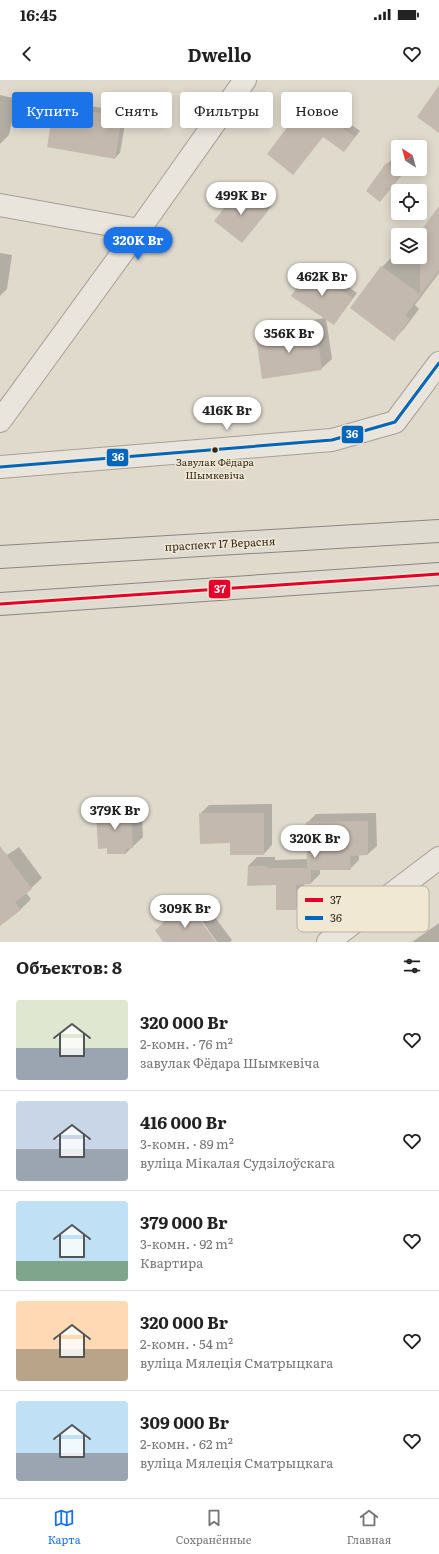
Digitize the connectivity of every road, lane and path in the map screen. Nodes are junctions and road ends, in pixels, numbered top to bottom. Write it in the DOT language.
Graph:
graph roads {
  1 [pos="245,80"];
  2 [pos="0,205"];
  3 [pos="139,230"];
  4 [pos="439,363"];
  5 [pos="0,421"];
  6 [pos="0,467"];
  7 [pos="439,531"];
  8 [pos="0,557"];
  9 [pos="439,574"];
  10 [pos="0,604"];
  11 [pos="439,858"];
  12 [pos="402,886"];
  13 [pos="341,932"];
  14 [pos="328,942"];
  1 -- 3 [label="street"];
  2 -- 3 [label="street"];
  3 -- 5 [label="street"];
  4 -- 6 [label="street"];
  7 -- 8 [label="main road, праспект 17 Верасня"];
  9 -- 10 [label="main road"];
  11 -- 12 [label="street"];
  13 -- 14 [label="street"];
}
